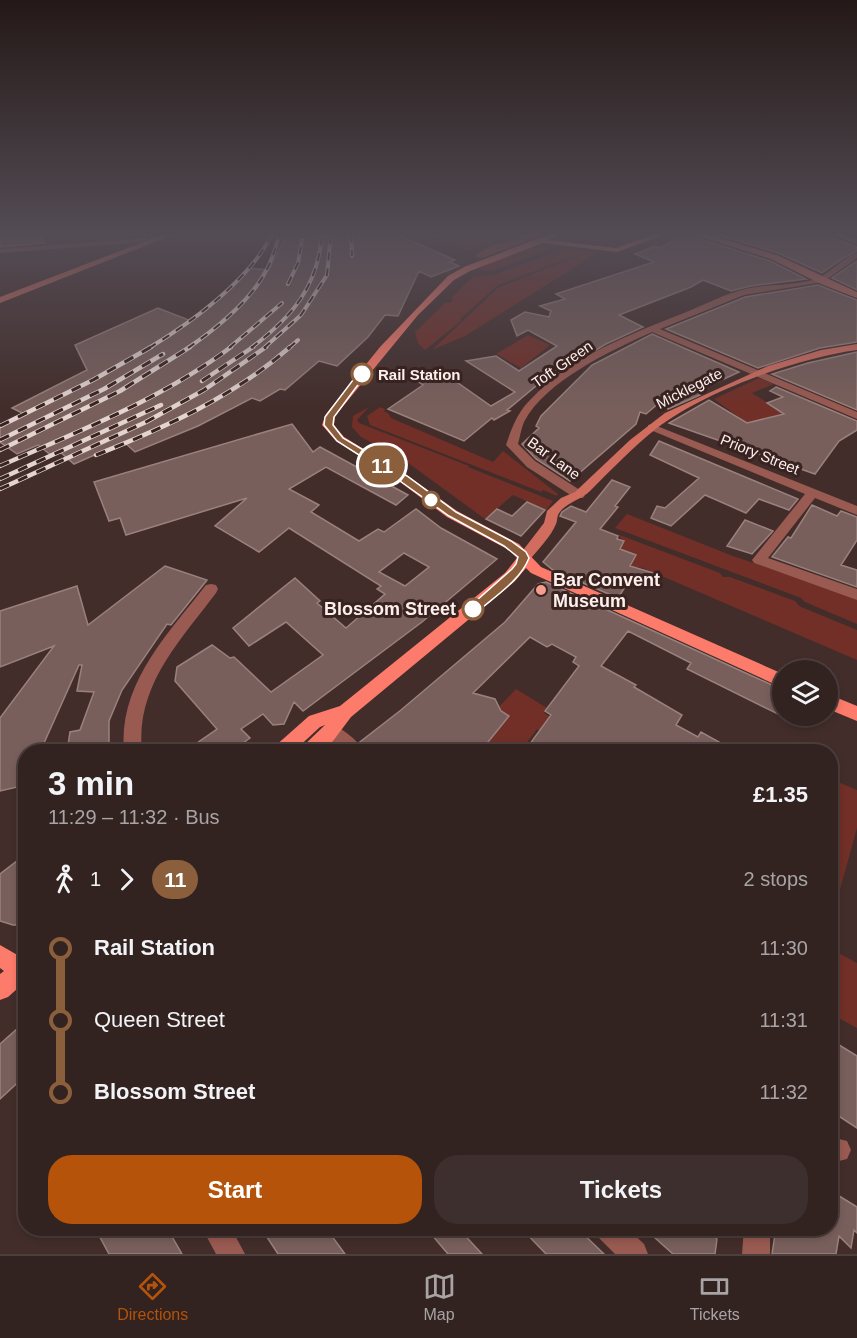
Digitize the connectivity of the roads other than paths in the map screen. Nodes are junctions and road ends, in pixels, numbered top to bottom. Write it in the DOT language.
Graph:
graph roads {
  1 [pos="19,293"];
  2 [pos="436,293"];
  3 [pos="749,293"];
  4 [pos="0,300"];
  5 [pos="652,329"];
  6 [pos="857,347"];
  7 [pos="756,373"];
  8 [pos="857,416"];
  9 [pos="652,427"];
  10 [pos="512,445"];
  11 [pos="813,492"];
  12 [pos="577,496"];
  13 [pos="857,511"];
  14 [pos="524,558"];
  15 [pos="211,589"];
  16 [pos="857,595"];
  17 [pos="772,676"];
  18 [pos="838,705"];
  19 [pos="345,712"];
  20 [pos="857,714"];
  21 [pos="331,731"];
  22 [pos="132,744"];
  23 [pos="289,744"];
  24 [pos="317,744"];
  25 [pos="346,744"];
  26 [pos="0,956"];
  27 [pos="18,965"];
  28 [pos="18,973"];
  29 [pos="0,989"];
  30 [pos="220,1236"];
  31 [pos="615,1236"];
  32 [pos="757,1236"];
  33 [pos="231,1254"];
  34 [pos="634,1254"];
  35 [pos="756,1254"];
  1 -- 4 [label="street"];
  2 -- 14 [label="main road"];
  3 -- 5 [label="street, Toft Green"];
  5 -- 7 [label="street"];
  5 -- 10 [label="street, Toft Green"];
  6 -- 7 [label="street, Micklegate"];
  7 -- 8 [label="street"];
  7 -- 9 [label="street, Micklegate"];
  9 -- 11 [label="street, Priory Street"];
  9 -- 12 [label="street, Micklegate"];
  10 -- 12 [label="street, Bar Lane"];
  11 -- 13 [label="street, Priory Street"];
  11 -- 16 [label="street"];
  12 -- 14 [label="street, Micklegate"];
  14 -- 17 [label="main road"];
  14 -- 19 [label="main road"];
  15 -- 22 [label="street"];
  18 -- 20 [label="main road"];
  19 -- 21 [label="main road"];
  19 -- 23 [label="main road"];
  21 -- 24 [label="main road"];
  21 -- 25 [label="street"];
  26 -- 27 [label="main road"];
  28 -- 29 [label="main road"];
  30 -- 33 [label="street"];
  31 -- 34 [label="street"];
  32 -- 35 [label="street"];
}
